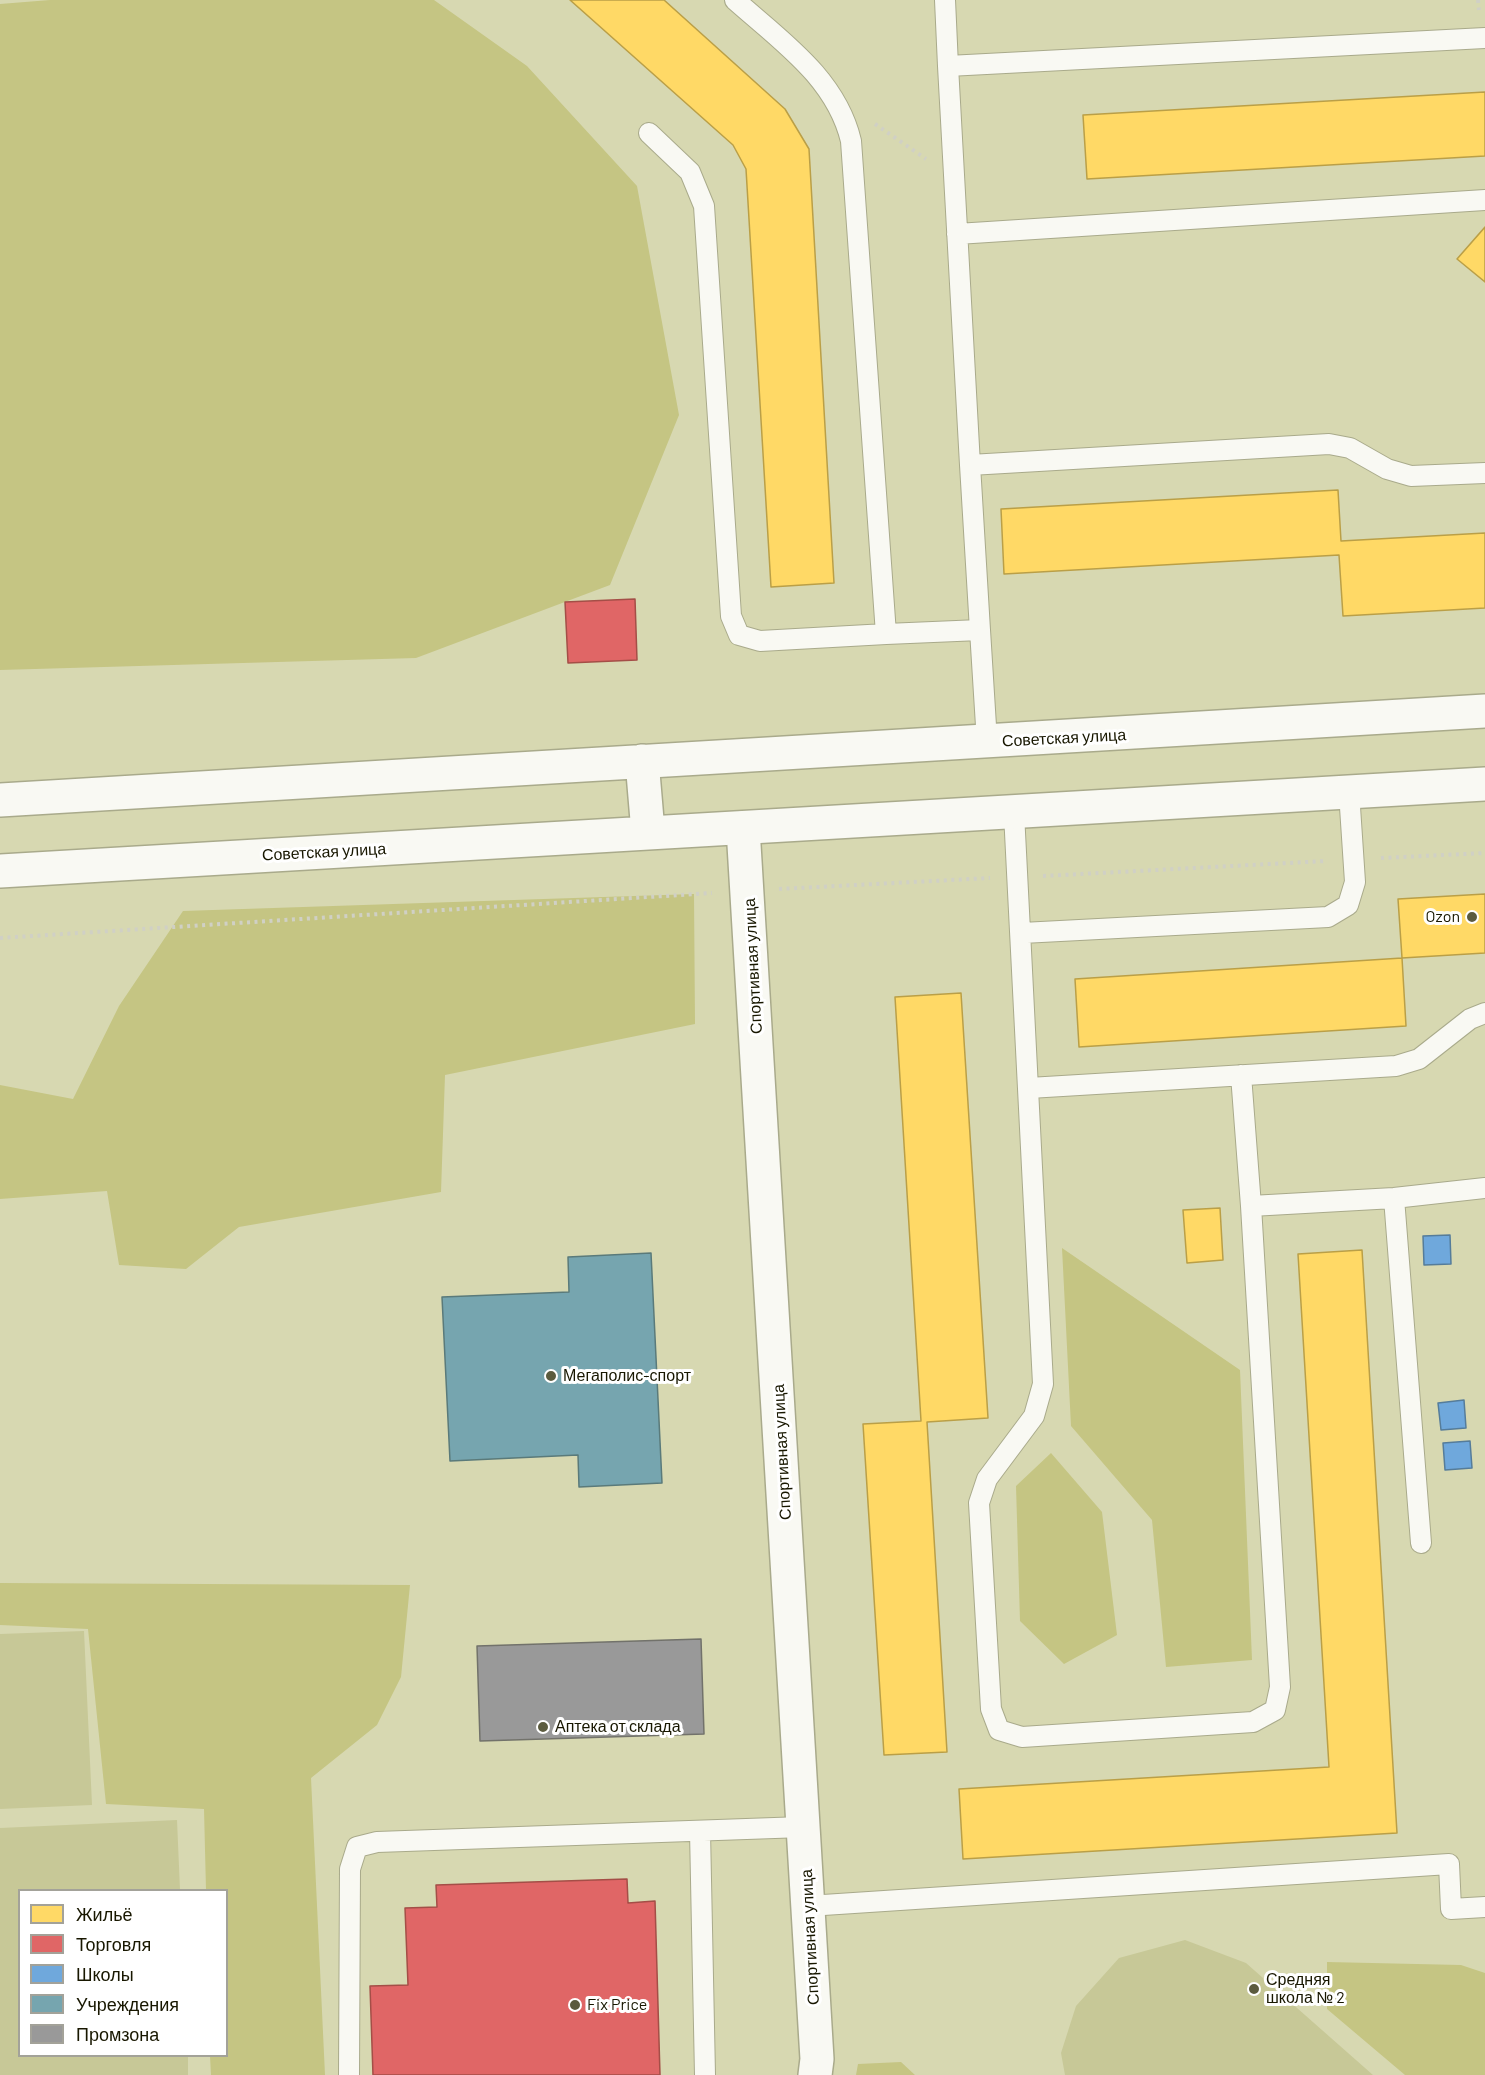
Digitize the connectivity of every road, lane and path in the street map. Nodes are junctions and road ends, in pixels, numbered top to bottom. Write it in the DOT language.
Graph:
graph roads {
  1 [pos="735,0"];
  2 [pos="945,0"];
  3 [pos="1485,38"];
  4 [pos="948,66"];
  5 [pos="833,94"];
  6 [pos="649,133"];
  7 [pos="954,180"];
  8 [pos="1485,200"];
  9 [pos="957,234"];
  10 [pos="970,465"];
  11 [pos="1485,473"];
  12 [pos="980,630"];
  13 [pos="886,634"];
  14 [pos="1485,711"];
  15 [pos="987,742"];
  16 [pos="642,761"];
  17 [pos="1485,783"];
  18 [pos="1349,792"];
  19 [pos="0,800"];
  20 [pos="1014,813"];
  21 [pos="743,828"];
  22 [pos="648,832"];
  23 [pos="0,871"];
  24 [pos="1022,933"];
  25 [pos="1485,1013"];
  26 [pos="1241,1075"];
  27 [pos="1029,1088"];
  28 [pos="1485,1188"];
  29 [pos="1394,1198"];
  30 [pos="1251,1206"];
  31 [pos="1421,1543"];
  32 [pos="803,1827"];
  33 [pos="700,1831"];
  34 [pos="808,1906"];
  35 [pos="1485,1907"];
  36 [pos="349,2075"];
  37 [pos="705,2075"];
  38 [pos="815,2075"];
  1 -- 5 [label="lane"];
  2 -- 4 [label="lane"];
  3 -- 4 [label="lane"];
  4 -- 7 [label="lane"];
  5 -- 7 [label="path"];
  5 -- 13 [label="lane"];
  6 -- 13 [label="lane"];
  7 -- 9 [label="lane"];
  8 -- 9 [label="lane"];
  9 -- 10 [label="lane"];
  10 -- 11 [label="lane"];
  10 -- 12 [label="lane"];
  12 -- 13 [label="lane"];
  12 -- 15 [label="lane"];
  14 -- 15 [label="street, Советская улица"];
  15 -- 16 [label="street, Советская улица"];
  16 -- 19 [label="street, Советская улица"];
  16 -- 22 [label="street"];
  17 -- 18 [label="street, Советская улица"];
  18 -- 20 [label="street, Советская улица"];
  18 -- 24 [label="lane"];
  20 -- 21 [label="street, Советская улица"];
  20 -- 24 [label="lane"];
  21 -- 22 [label="street, Советская улица"];
  21 -- 32 [label="street, Спортивная улица"];
  22 -- 23 [label="street, Советская улица"];
  24 -- 27 [label="lane"];
  25 -- 26 [label="lane"];
  26 -- 27 [label="lane"];
  26 -- 30 [label="lane"];
  27 -- 30 [label="lane"];
  28 -- 29 [label="lane"];
  29 -- 30 [label="lane"];
  29 -- 31 [label="lane"];
  32 -- 33 [label="lane"];
  32 -- 34 [label="street, Спортивная улица"];
  33 -- 36 [label="lane"];
  33 -- 37 [label="lane"];
  34 -- 35 [label="lane"];
  34 -- 38 [label="street, Спортивная улица"];
}
